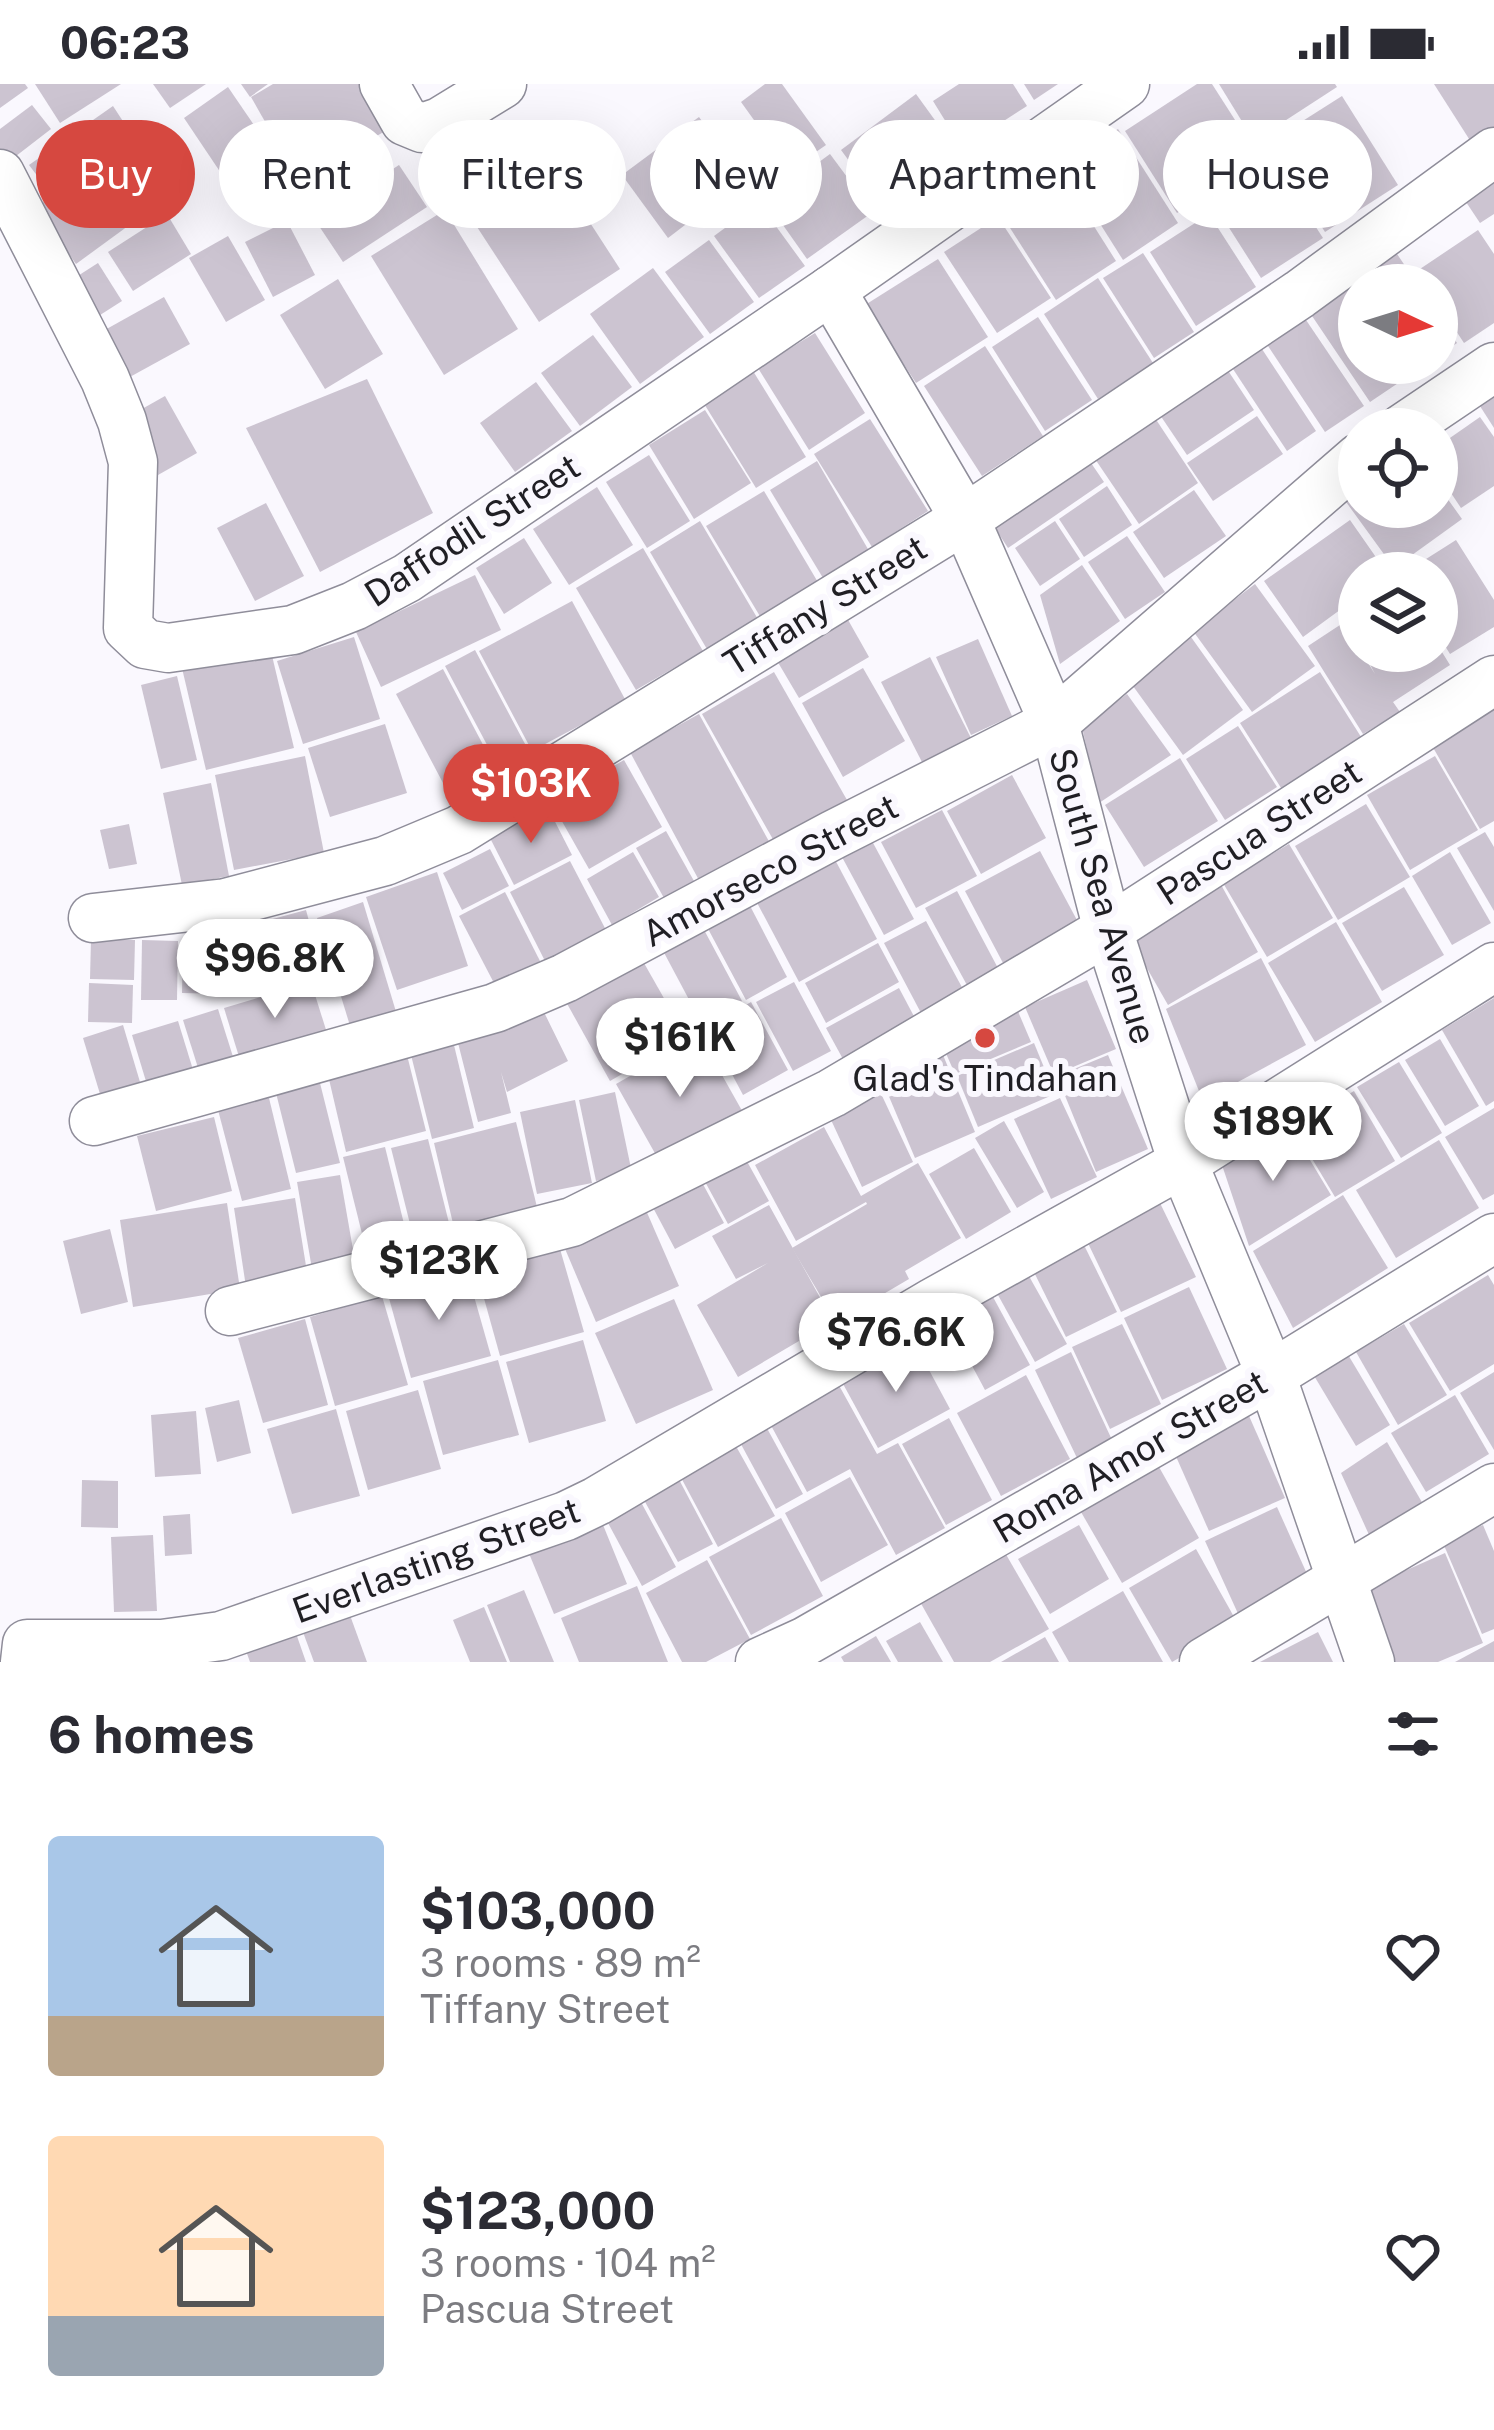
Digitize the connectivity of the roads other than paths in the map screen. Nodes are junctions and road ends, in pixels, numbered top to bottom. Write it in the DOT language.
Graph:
graph roads {
  1 [pos="384,84"];
  2 [pos="502,84"];
  3 [pos="1125,84"];
  4 [pos="1494,152"];
  5 [pos="0,174"];
  6 [pos="831,290"];
  7 [pos="1494,367"];
  8 [pos="1433,408"];
  9 [pos="1338,476"];
  10 [pos="965,519"];
  11 [pos="1494,680"];
  12 [pos="1054,723"];
  13 [pos="93,918"];
  14 [pos="1108,931"];
  15 [pos="1494,967"];
  16 [pos="94,1121"];
  17 [pos="1183,1163"];
  18 [pos="1494,1238"];
  19 [pos="230,1311"];
  20 [pos="1271,1376"];
  21 [pos="1494,1488"];
  22 [pos="1342,1578"];
  23 [pos="26,1653"];
  24 [pos="760,1662"];
  25 [pos="1204,1662"];
  26 [pos="1370,1662"];
  1 -- 2 [label="street"];
  3 -- 6 [label="street, Daffodil Street"];
  4 -- 10 [label="street, Tiffany Street"];
  5 -- 6 [label="street, Daffodil Street"];
  6 -- 10 [label="street, South Sea Avenue"];
  7 -- 8 [label="street"];
  9 -- 12 [label="street, Amorseco Street"];
  10 -- 12 [label="street, South Sea Avenue"];
  10 -- 13 [label="street, Tiffany Street"];
  11 -- 14 [label="street, Pascua Street"];
  12 -- 14 [label="street, South Sea Avenue"];
  12 -- 16 [label="street, Amorseco Street"];
  14 -- 17 [label="street, South Sea Avenue"];
  14 -- 19 [label="street, Pascua Street"];
  15 -- 17 [label="street, Everlasting Street"];
  17 -- 20 [label="street, South Sea Avenue"];
  17 -- 23 [label="street, Everlasting Street"];
  18 -- 20 [label="street, Roma Amor Street"];
  20 -- 22 [label="street, South Sea Avenue"];
  20 -- 24 [label="street, Roma Amor Street"];
  21 -- 22 [label="street"];
  22 -- 25 [label="street"];
  22 -- 26 [label="street, South Sea Avenue"];
}
